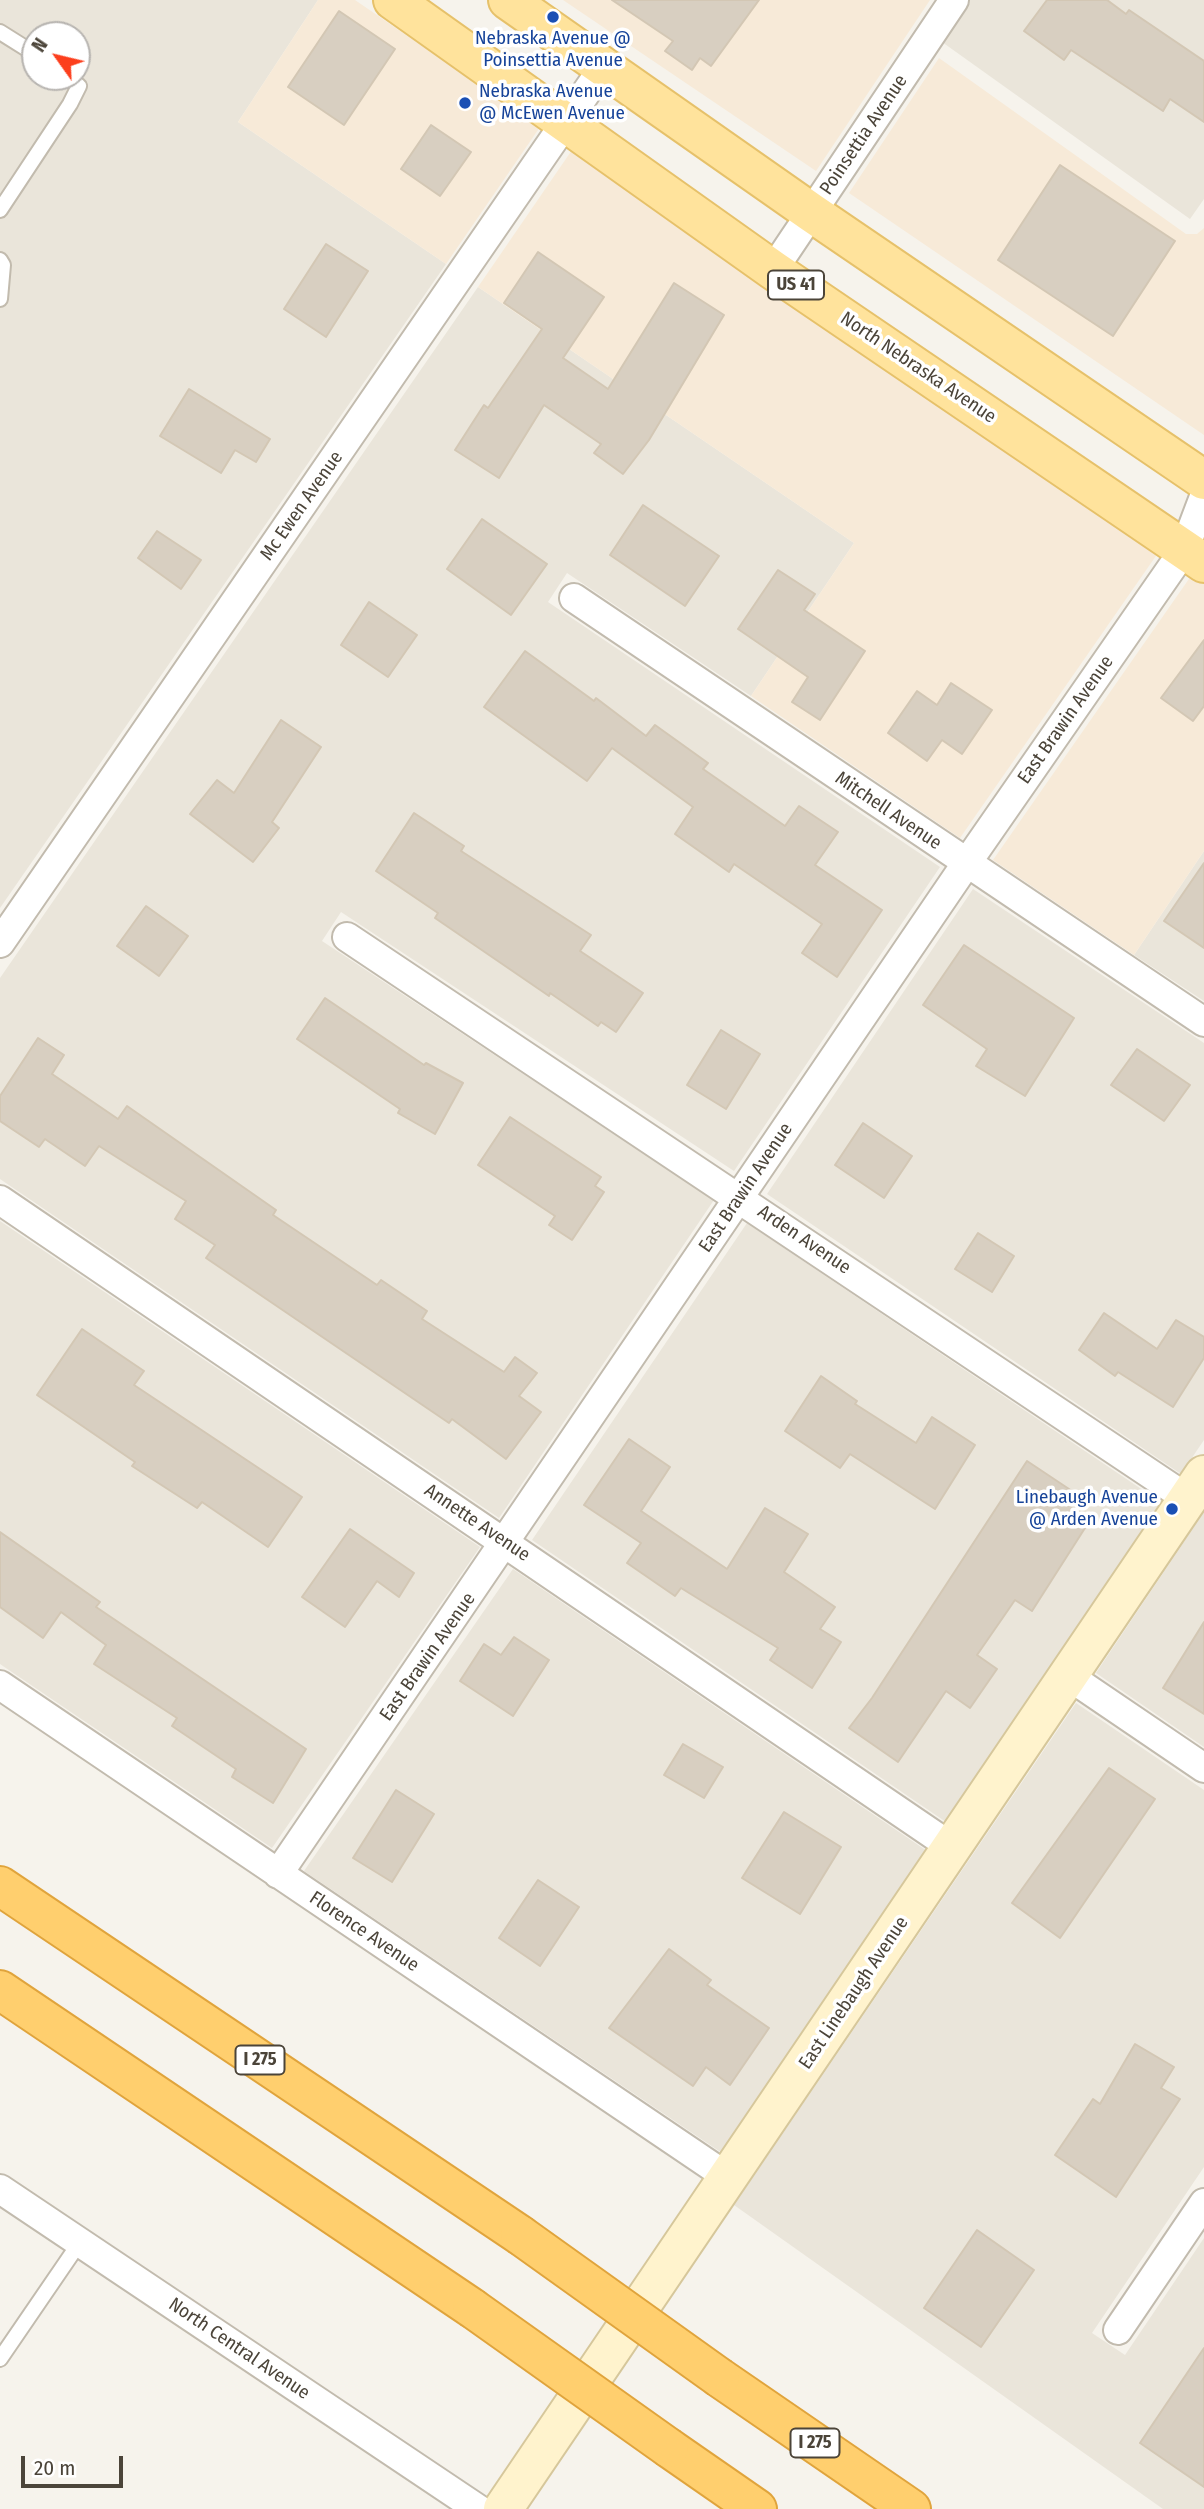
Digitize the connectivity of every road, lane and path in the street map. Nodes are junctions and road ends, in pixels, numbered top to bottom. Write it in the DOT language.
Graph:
graph roads {
  1 [pos="393,0"];
  2 [pos="508,0"];
  3 [pos="954,0"];
  4 [pos="0,32"];
  5 [pos="21,45"];
  6 [pos="603,68"];
  7 [pos="76,91"];
  8 [pos="566,124"];
  9 [pos="0,210"];
  10 [pos="812,213"];
  11 [pos="0,261"];
  12 [pos="774,270"];
  13 [pos="0,299"];
  14 [pos="1204,480"];
  15 [pos="1204,498"];
  16 [pos="1194,556"];
  17 [pos="574,598"];
  18 [pos="966,864"];
  19 [pos="347,937"];
  20 [pos="0,943"];
  21 [pos="1204,1022"];
  22 [pos="740,1197"];
  23 [pos="0,1200"];
  24 [pos="1196,1487"];
  25 [pos="506,1543"];
  26 [pos="1069,1677"];
  27 [pos="0,1685"];
  28 [pos="1204,1769"];
  29 [pos="953,1848"];
  30 [pos="278,1874"];
  31 [pos="0,1886"];
  32 [pos="0,1990"];
  33 [pos="729,2178"];
  34 [pos="0,2189"];
  35 [pos="1204,2203"];
  36 [pos="80,2242"];
  37 [pos="1118,2330"];
  38 [pos="0,2359"];
  39 [pos="478,2509"];
  40 [pos="503,2509"];
  41 [pos="757,2509"];
  42 [pos="911,2509"];
  1 -- 8 [label="main road, North Nebraska Avenue / US 41"];
  2 -- 6 [label="main road"];
  3 -- 10 [label="street, Poinsettia Avenue"];
  4 -- 5 [label="lane"];
  6 -- 8 [label="street, Mc Ewen Avenue"];
  6 -- 10 [label="main road"];
  7 -- 9 [label="lane"];
  8 -- 12 [label="main road, North Nebraska Avenue / US 41"];
  8 -- 20 [label="street, Mc Ewen Avenue"];
  10 -- 12 [label="street, Poinsettia Avenue"];
  10 -- 14 [label="main road"];
  11 -- 13 [label="lane"];
  12 -- 16 [label="main road, North Nebraska Avenue / US 41"];
  15 -- 16 [label="street, East Brawin Avenue"];
  16 -- 18 [label="street, East Brawin Avenue"];
  17 -- 18 [label="street, Mitchell Avenue"];
  18 -- 21 [label="street, Mitchell Avenue"];
  18 -- 22 [label="street, East Brawin Avenue"];
  19 -- 22 [label="street, Arden Avenue"];
  22 -- 24 [label="street, Arden Avenue"];
  22 -- 25 [label="street, East Brawin Avenue"];
  23 -- 25 [label="street, Annette Avenue"];
  24 -- 26 [label="street, East Linebaugh Avenue"];
  25 -- 29 [label="street, Annette Avenue"];
  25 -- 30 [label="street, East Brawin Avenue"];
  26 -- 28 [label="street"];
  26 -- 29 [label="street, East Linebaugh Avenue"];
  27 -- 30 [label="street, Florence Avenue"];
  29 -- 33 [label="street, East Linebaugh Avenue"];
  30 -- 33 [label="street, Florence Avenue"];
  31 -- 42 [label="highway, I 275, bridge"];
  32 -- 41 [label="highway, bridge"];
  33 -- 40 [label="street, East Linebaugh Avenue"];
  34 -- 36 [label="street, North Central Avenue"];
  35 -- 37 [label="street"];
  36 -- 38 [label="lane"];
  36 -- 39 [label="street, North Central Avenue"];
}
